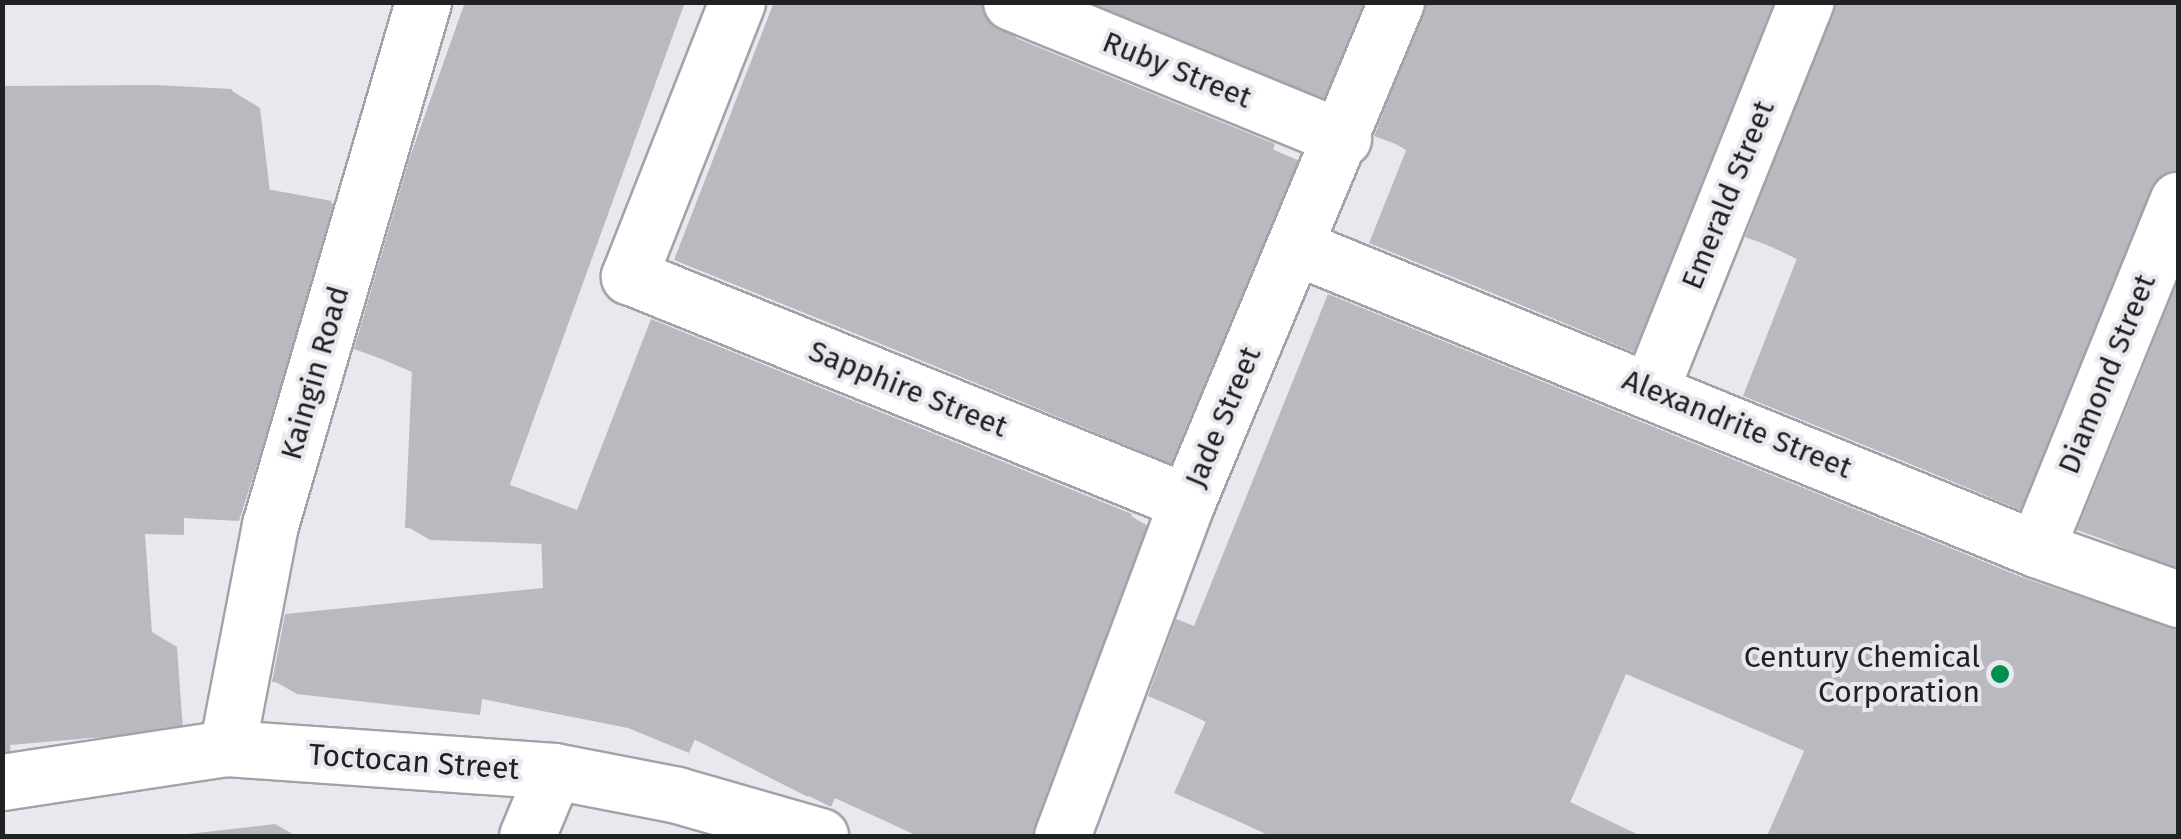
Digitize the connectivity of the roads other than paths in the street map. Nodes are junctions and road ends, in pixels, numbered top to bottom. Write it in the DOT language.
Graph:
graph roads {
  1 [pos="422,2"];
  2 [pos="737,2"];
  3 [pos="1011,2"];
  4 [pos="1396,2"];
  5 [pos="1805,2"];
  6 [pos="1342,138"];
  7 [pos="2178,200"];
  8 [pos="1296,247"];
  9 [pos="1651,388"];
  10 [pos="1187,502"];
  11 [pos="2036,549"];
  12 [pos="2178,599"];
  13 [pos="227,748"];
  14 [pos="554,771"];
  15 [pos="2,782"];
  16 [pos="527,836"];
  17 [pos="820,836"];
  18 [pos="1062,836"];
  1 -- 13 [label="street, Kaingin Road"];
  2 -- 10 [label="street, Sapphire Street"];
  3 -- 6 [label="street, Ruby Street"];
  4 -- 6 [label="street, Jade Street"];
  5 -- 9 [label="street, Emerald Street"];
  6 -- 8 [label="street, Jade Street"];
  7 -- 11 [label="street, Diamond Street"];
  8 -- 9 [label="street, Alexandrite Street"];
  8 -- 10 [label="street, Jade Street"];
  9 -- 11 [label="street, Alexandrite Street"];
  10 -- 18 [label="street, Jade Street"];
  11 -- 12 [label="street, Alexandrite Street"];
  13 -- 14 [label="street, Toctocan Street"];
  13 -- 15 [label="street, Toctocan Street"];
  14 -- 16 [label="street"];
  14 -- 17 [label="street, Toctocan Street"];
}
